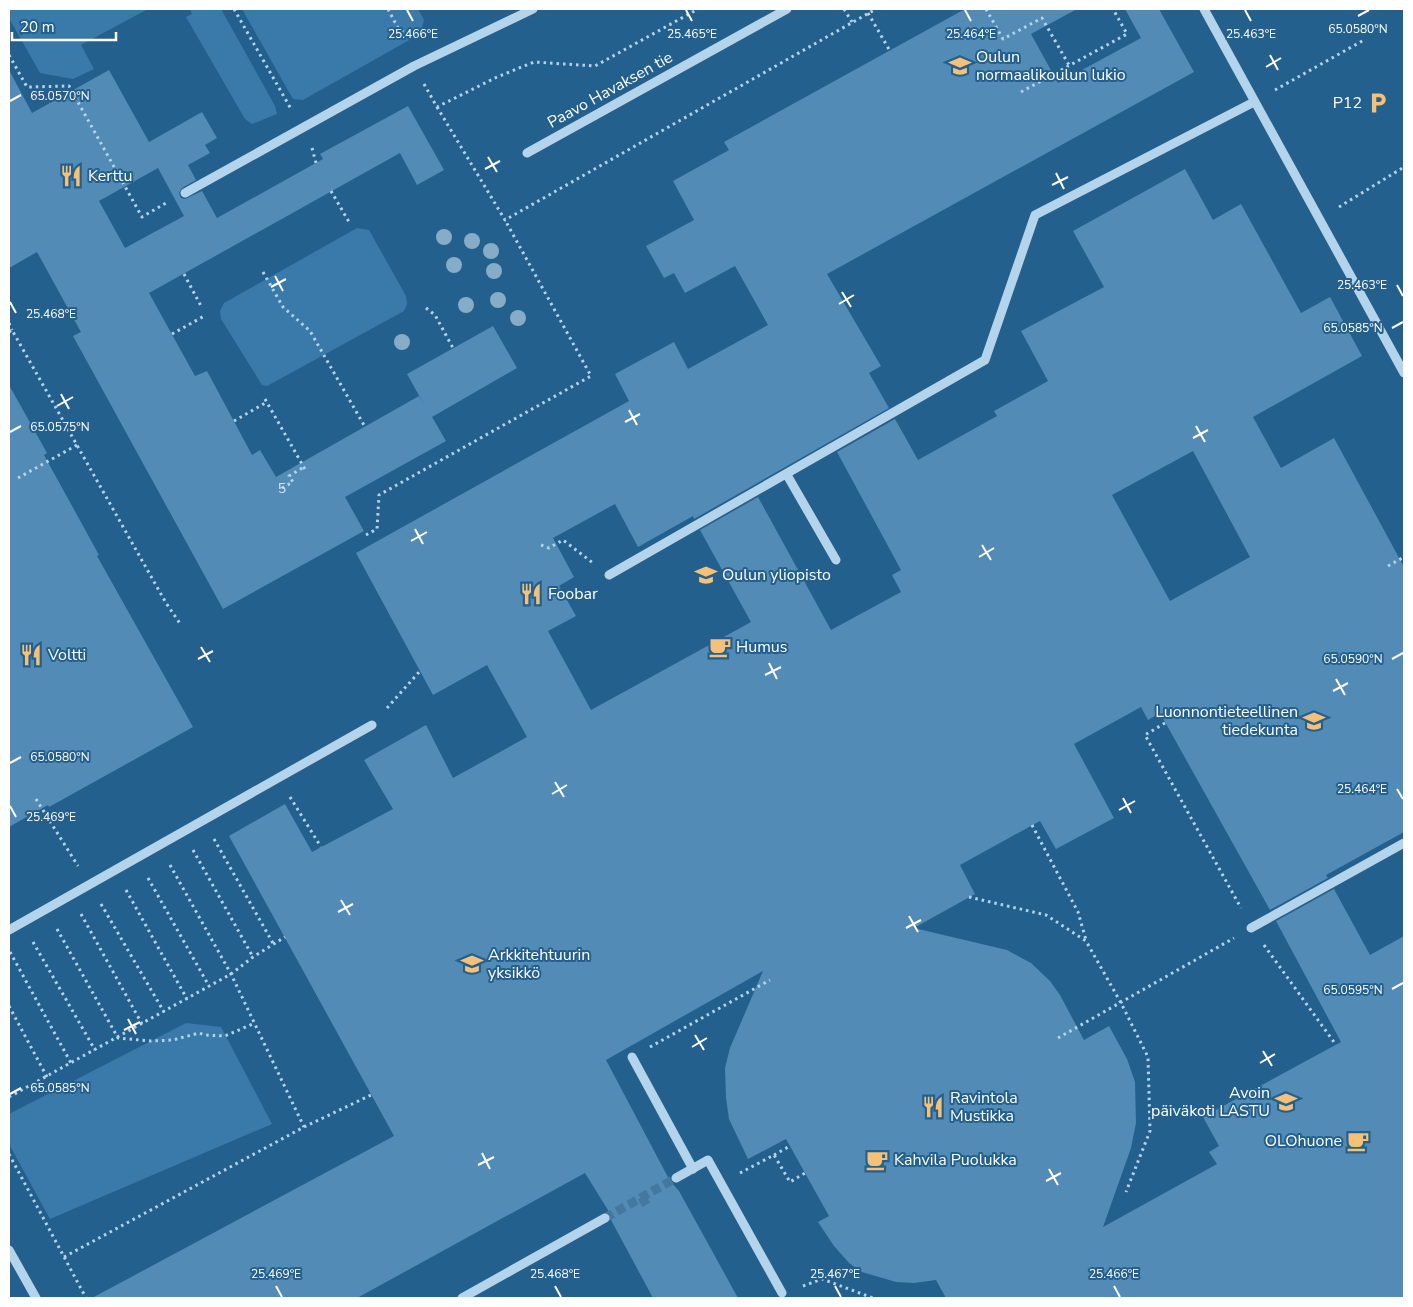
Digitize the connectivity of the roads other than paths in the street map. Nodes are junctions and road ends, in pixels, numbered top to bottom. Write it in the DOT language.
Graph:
graph roads {
  1 [pos="532,9"];
  2 [pos="787,9"];
  3 [pos="1204,9"];
  4 [pos="1254,102"];
  5 [pos="527,153"];
  6 [pos="185,193"];
  7 [pos="1404,373"];
  8 [pos="787,475"];
  9 [pos="836,560"];
  10 [pos="609,575"];
  11 [pos="372,725"];
  12 [pos="1404,843"];
  13 [pos="1252,928"];
  14 [pos="9,930"];
  15 [pos="632,1057"];
  16 [pos="693,1168"];
  17 [pos="676,1178"];
  18 [pos="605,1218"];
  19 [pos="9,1250"];
  20 [pos="782,1293"];
  21 [pos="36,1298"];
  22 [pos="462,1298"];
  1 -- 6 [label="street"];
  2 -- 5 [label="street, Paavo Havaksen tie"];
  3 -- 4 [label="street"];
  4 -- 7 [label="street"];
  4 -- 8 [label="street"];
  8 -- 9 [label="street"];
  8 -- 10 [label="street"];
  11 -- 14 [label="street"];
  12 -- 13 [label="street"];
  15 -- 16 [label="street"];
  16 -- 17 [label="street"];
  16 -- 20 [label="street"];
  18 -- 22 [label="street"];
  19 -- 21 [label="street"];
}
